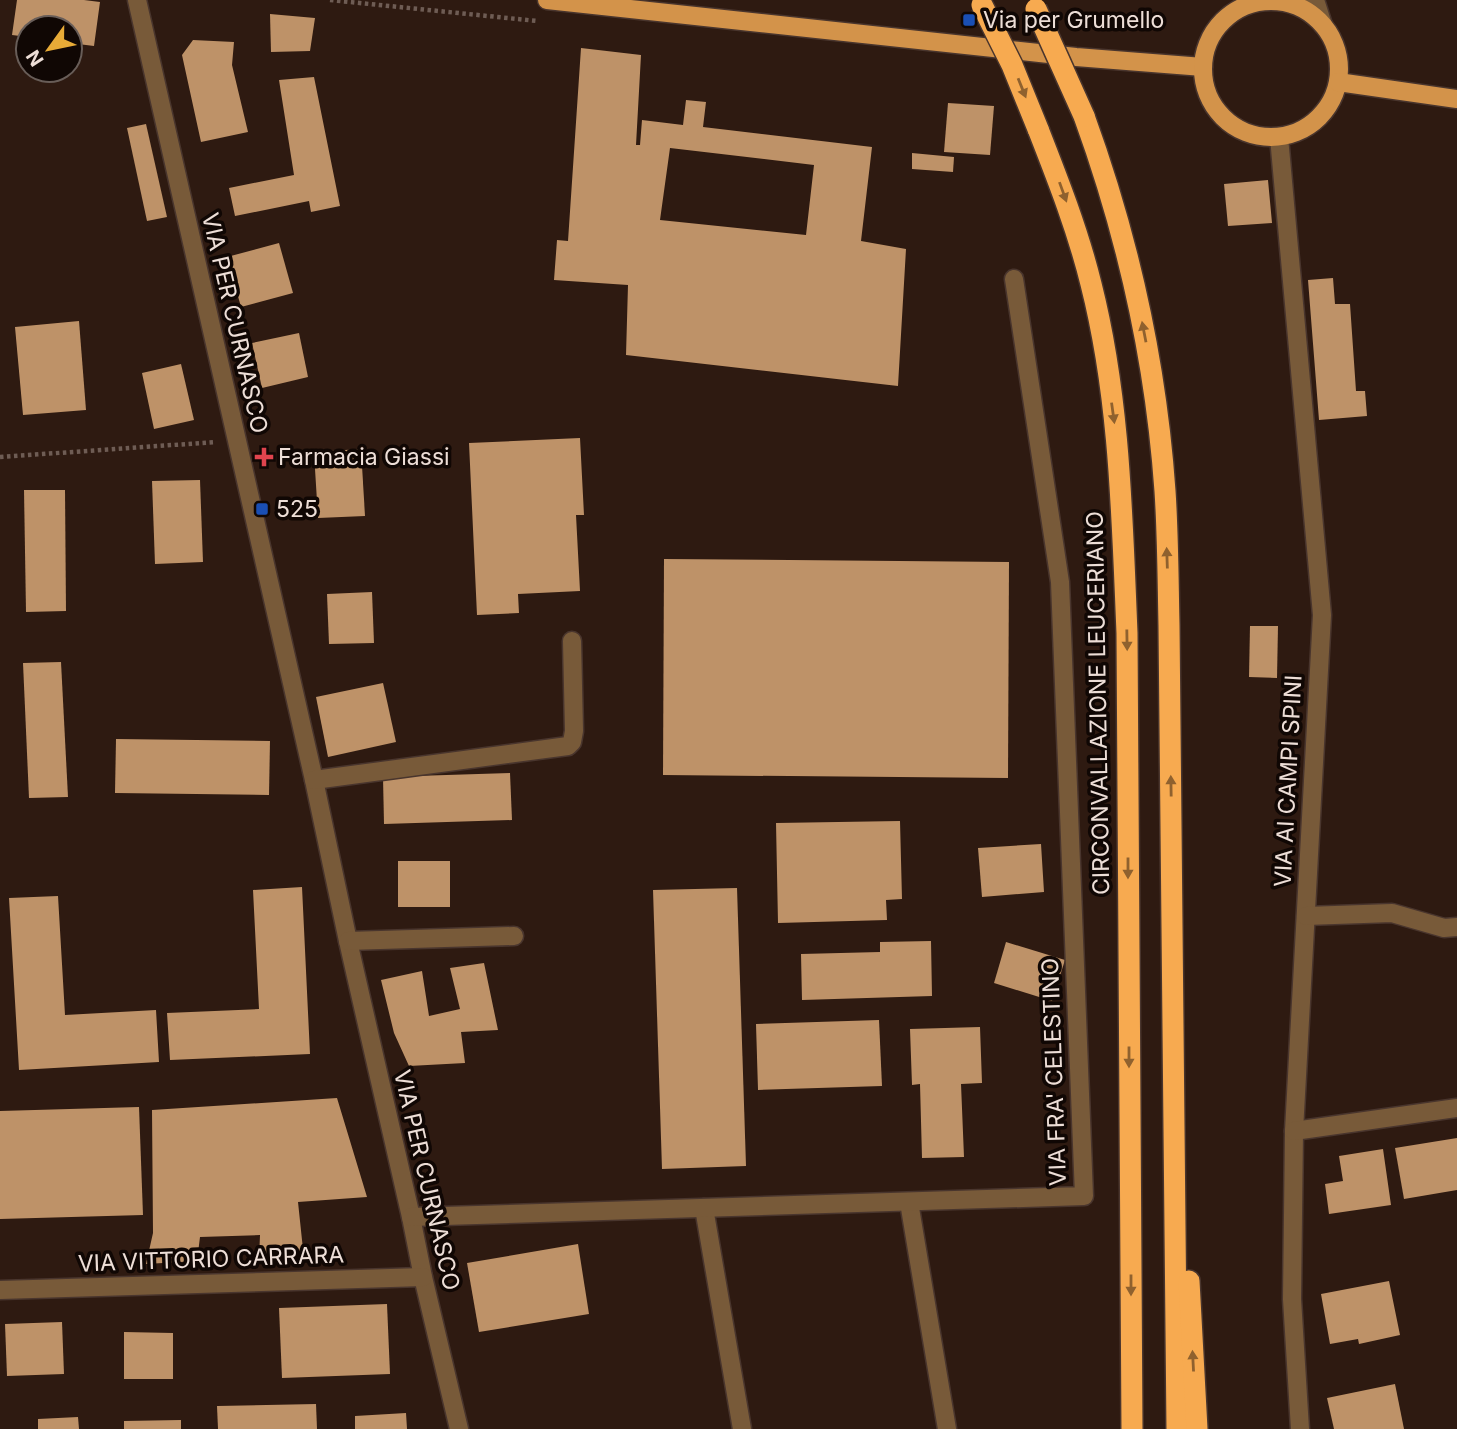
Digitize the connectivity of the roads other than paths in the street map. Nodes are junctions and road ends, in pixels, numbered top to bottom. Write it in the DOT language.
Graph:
graph roads {
  1 [pos="137,0"];
  2 [pos="548,0"];
  3 [pos="1315,0"];
  4 [pos="980,3"];
  5 [pos="1034,4"];
  6 [pos="636,5"];
  7 [pos="1230,6"];
  8 [pos="1323,25"];
  9 [pos="1203,67"];
  10 [pos="1338,82"];
  11 [pos="1457,99"];
  12 [pos="1279,137"];
  13 [pos="1014,279"];
  14 [pos="572,641"];
  15 [pos="314,780"];
  16 [pos="1306,915"];
  17 [pos="1457,927"];
  18 [pos="514,936"];
  19 [pos="348,941"];
  20 [pos="1173,976"];
  21 [pos="1457,1108"];
  22 [pos="1294,1131"];
  23 [pos="909,1202"];
  24 [pos="704,1208"];
  25 [pos="411,1217"];
  26 [pos="423,1277"];
  27 [pos="0,1290"];
  28 [pos="459,1429"];
  29 [pos="742,1429"];
  30 [pos="947,1429"];
  31 [pos="1132,1429"];
  32 [pos="1177,1429"];
  33 [pos="1197,1429"];
  34 [pos="1300,1429"];
  1 -- 15 [label="street, VIA PER CURNASCO"];
  2 -- 6 [label="main road"];
  3 -- 8 [label="street"];
  4 -- 31 [label="highway, CIRCONVALLAZIONE LEUCERIANO, one-way, bridge"];
  20 -- 5 [label="highway, one-way, bridge"];
  6 -- 9 [label="main road"];
  7 -- 8 [label="main road"];
  7 -- 9 [label="main road"];
  8 -- 10 [label="main road"];
  9 -- 12 [label="main road"];
  10 -- 11 [label="main road"];
  10 -- 12 [label="main road"];
  12 -- 16 [label="street, VIA AI CAMPI SPINI"];
  13 -- 23 [label="street, VIA FRA' CELESTINO"];
  14 -- 15 [label="street"];
  15 -- 19 [label="street, VIA PER CURNASCO"];
  16 -- 17 [label="street"];
  16 -- 22 [label="street, VIA AI CAMPI SPINI"];
  18 -- 19 [label="street"];
  19 -- 25 [label="street, VIA PER CURNASCO"];
  20 -- 32 [label="highway"];
  33 -- 20 [label="highway, one-way"];
  21 -- 22 [label="street"];
  22 -- 34 [label="street, VIA AI CAMPI SPINI"];
  23 -- 24 [label="street, VIA FRA' CELESTINO"];
  23 -- 30 [label="street"];
  24 -- 25 [label="street, VIA FRA' CELESTINO"];
  24 -- 29 [label="street"];
  25 -- 26 [label="street, VIA PER CURNASCO"];
  26 -- 27 [label="street, VIA VITTORIO CARRARA"];
  26 -- 28 [label="street, VIA PER CURNASCO"];
}
